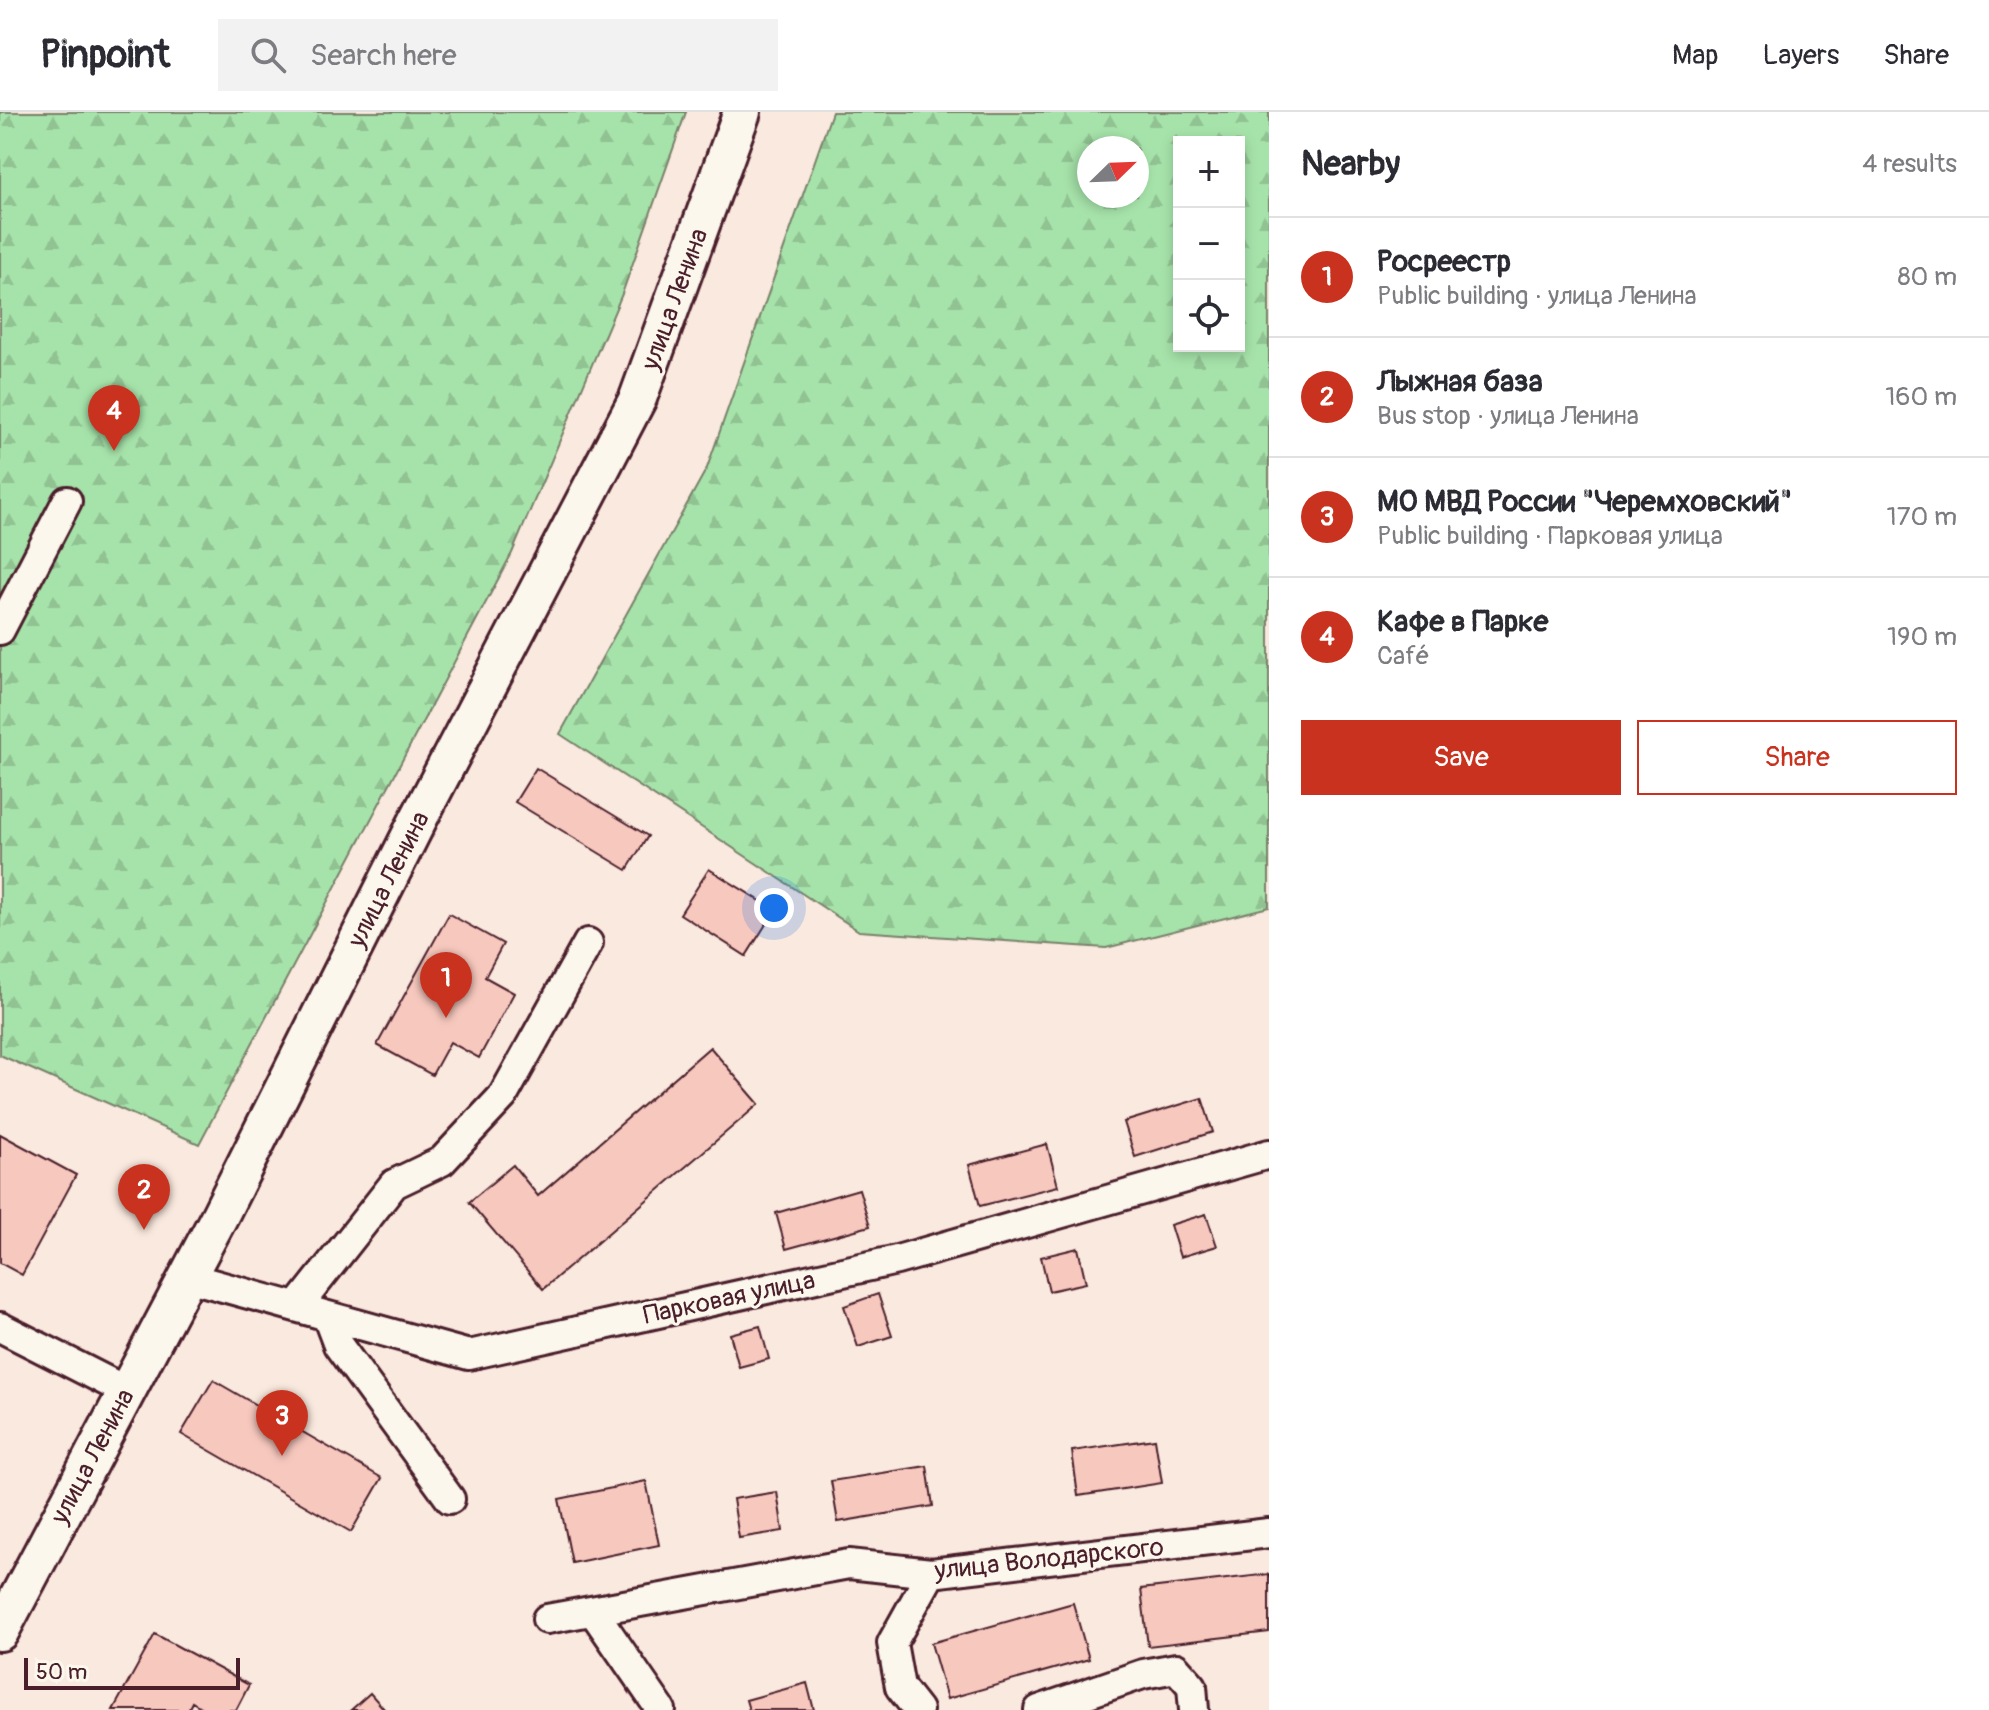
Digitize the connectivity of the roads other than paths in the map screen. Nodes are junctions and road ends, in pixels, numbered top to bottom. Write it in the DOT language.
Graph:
graph roads {
  1 [pos="742,112"];
  2 [pos="67,501"];
  3 [pos="0,630"];
  4 [pos="588,943"];
  5 [pos="1269,1154"];
  6 [pos="187,1277"];
  7 [pos="297,1307"];
  8 [pos="327,1316"];
  9 [pos="0,1327"];
  10 [pos="126,1391"];
  11 [pos="450,1499"];
  12 [pos="1269,1533"];
  13 [pos="931,1573"];
  14 [pos="593,1611"];
  15 [pos="547,1619"];
  16 [pos="0,1632"];
  17 [pos="661,1710"];
  18 [pos="918,1710"];
  19 [pos="1039,1710"];
  20 [pos="1194,1710"];
  1 -- 6 [label="main road, улица Ленина"];
  2 -- 3 [label="street"];
  4 -- 7 [label="street"];
  5 -- 8 [label="street, Парковая улица"];
  6 -- 7 [label="street, Парковая улица"];
  6 -- 10 [label="main road, улица Ленина"];
  7 -- 8 [label="street, Парковая улица"];
  8 -- 11 [label="street"];
  9 -- 10 [label="street"];
  10 -- 16 [label="main road, улица Ленина"];
  12 -- 13 [label="street, улица Володарского"];
  13 -- 14 [label="street, улица Володарского"];
  13 -- 18 [label="street"];
  14 -- 15 [label="street, улица Володарского"];
  14 -- 17 [label="street"];
  19 -- 20 [label="street"];
}
